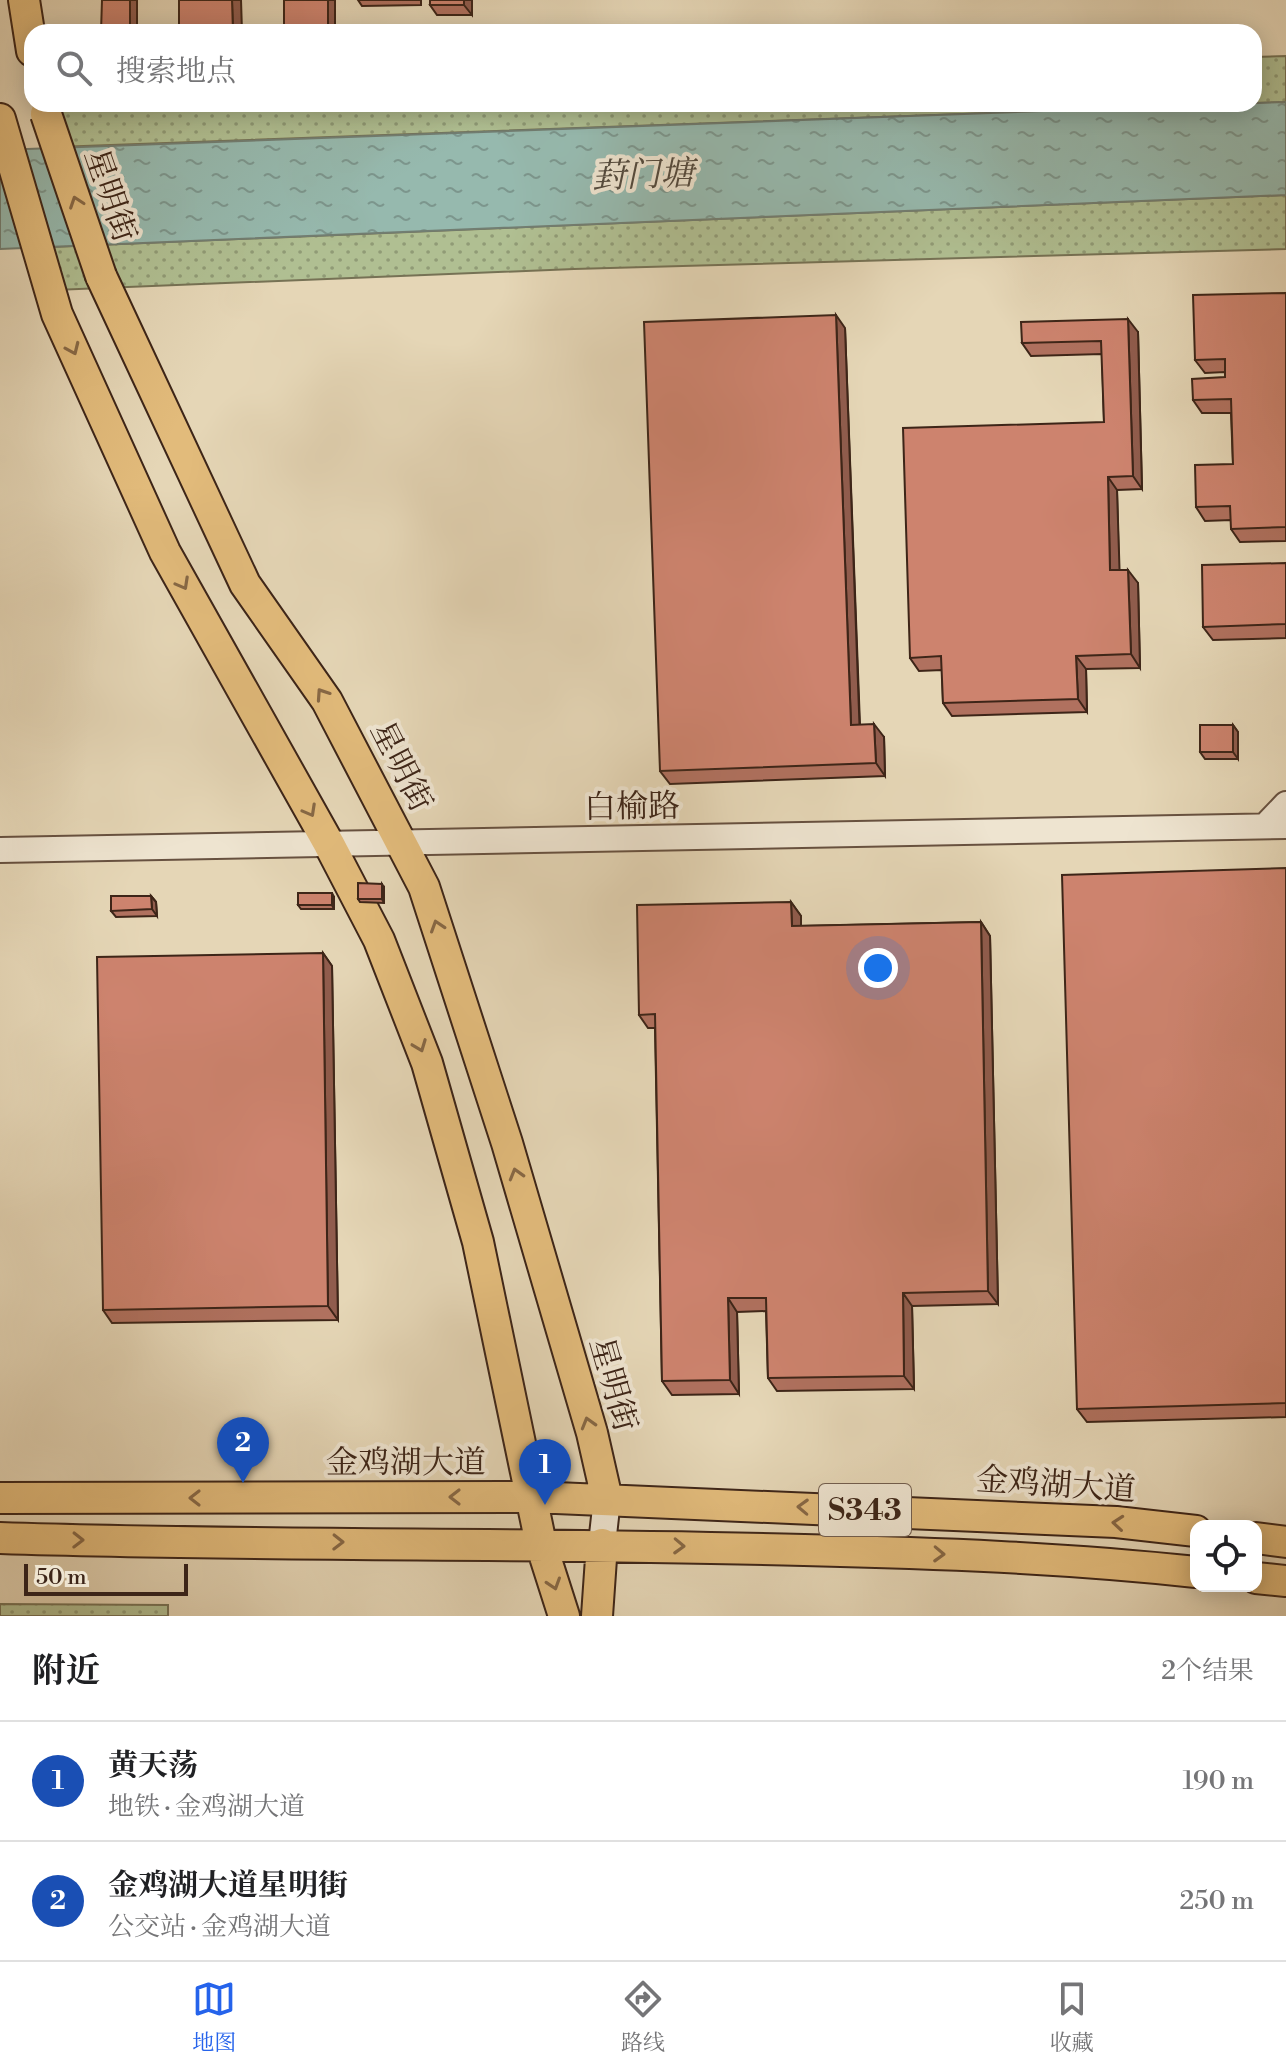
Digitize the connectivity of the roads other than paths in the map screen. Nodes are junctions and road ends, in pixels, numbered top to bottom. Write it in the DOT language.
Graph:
graph roads {
  1 [pos="24,0"];
  2 [pos="28,24"];
  3 [pos="45,112"];
  4 [pos="0,119"];
  5 [pos="1286,804"];
  6 [pos="1275,826"];
  7 [pos="400,843"];
  8 [pos="329,844"];
  9 [pos="0,850"];
  10 [pos="533,1497"];
  11 [pos="0,1498"];
  12 [pos="607,1499"];
  13 [pos="1190,1530"];
  14 [pos="0,1538"];
  15 [pos="1262,1539"];
  16 [pos="1286,1542"];
  17 [pos="541,1544"];
  18 [pos="602,1544"];
  19 [pos="1190,1571"];
  20 [pos="1262,1579"];
  21 [pos="1286,1581"];
  22 [pos="564,1616"];
  23 [pos="597,1616"];
  1 -- 2 [label="main road"];
  7 -- 3 [label="main road, 星明街, one-way, bridge"];
  4 -- 8 [label="main road, one-way"];
  5 -- 6 [label="street, 白榆路"];
  6 -- 7 [label="street, 白榆路"];
  7 -- 8 [label="street, 白榆路"];
  12 -- 7 [label="main road, 星明街, one-way"];
  8 -- 9 [label="street, 白榆路"];
  8 -- 10 [label="main road, one-way"];
  10 -- 11 [label="main road, 金鸡湖大道 / S343, one-way"];
  10 -- 12 [label="main road, 金鸡湖大道 / S343"];
  10 -- 17 [label="main road"];
  13 -- 12 [label="main road, 金鸡湖大道 / S343, one-way"];
  12 -- 18 [label="main road"];
  14 -- 17 [label="main road, S343, one-way"];
  15 -- 16 [label="main road"];
  17 -- 18 [label="main road, S343"];
  17 -- 22 [label="main road, one-way"];
  18 -- 19 [label="main road, S343, one-way"];
  18 -- 23 [label="main road"];
  20 -- 21 [label="main road"];
}
